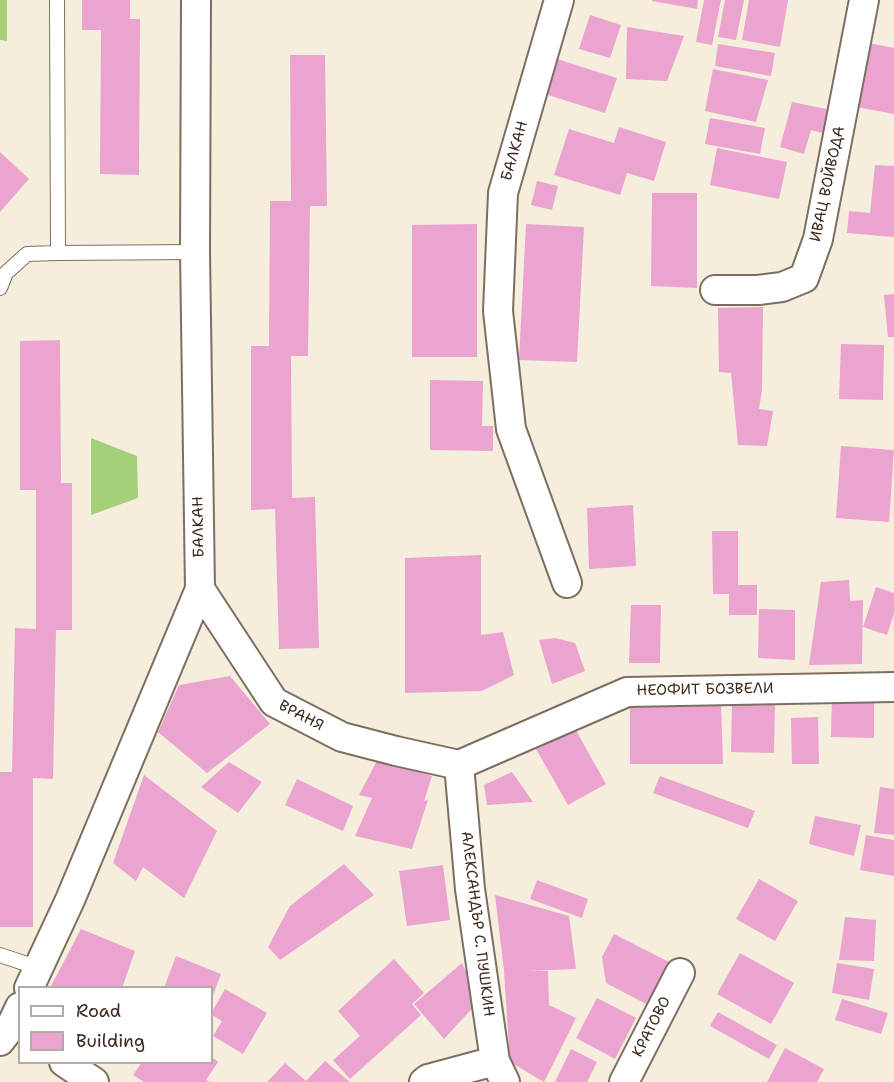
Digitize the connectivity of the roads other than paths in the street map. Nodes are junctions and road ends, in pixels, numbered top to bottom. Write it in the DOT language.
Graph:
graph roads {
  1 [pos="57,0"];
  2 [pos="196,0"];
  3 [pos="559,0"];
  4 [pos="864,0"];
  5 [pos="195,252"];
  6 [pos="58,253"];
  7 [pos="0,288"];
  8 [pos="715,290"];
  9 [pos="567,583"];
  10 [pos="200,589"];
  11 [pos="894,687"];
  12 [pos="459,765"];
  13 [pos="0,955"];
  14 [pos="680,973"];
  15 [pos="34,978"];
  16 [pos="67,1064"];
  17 [pos="500,1071"];
  18 [pos="94,1082"];
  19 [pos="424,1082"];
  20 [pos="624,1082"];
  1 -- 6 [label="lane"];
  2 -- 5 [label="street, БАЛКАН"];
  3 -- 9 [label="street, БАЛКАН"];
  4 -- 8 [label="street, ИВАЦ ВОЙВОДА"];
  5 -- 6 [label="lane"];
  5 -- 10 [label="street, БАЛКАН"];
  6 -- 7 [label="lane"];
  10 -- 12 [label="street, ВРАНЯ"];
  10 -- 15 [label="street, БАЛКАН"];
  11 -- 12 [label="street, НЕОФИТ БОЗВЕЛИ"];
  12 -- 17 [label="street, АЛЕКСАНДЪР С. ПУШКИН"];
  13 -- 15 [label="lane"];
  14 -- 20 [label="street, КРАТОВО"];
  16 -- 18 [label="street"];
  17 -- 19 [label="street"];
}
